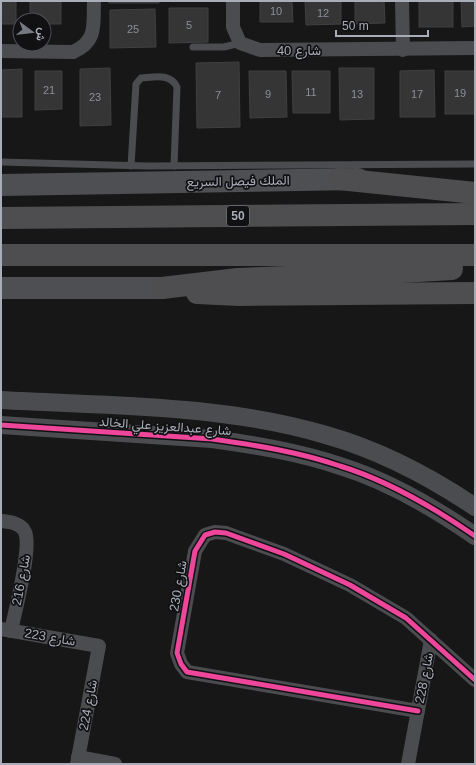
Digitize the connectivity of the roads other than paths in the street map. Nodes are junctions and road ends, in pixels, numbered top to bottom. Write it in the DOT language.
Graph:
graph roads {
  1 [pos="94,1"];
  2 [pos="233,1"];
  3 [pos="402,1"];
  4 [pos="240,43"];
  5 [pos="193,47"];
  6 [pos="475,48"];
  7 [pos="403,50"];
  8 [pos="1,51"];
  9 [pos="1,162"];
  10 [pos="475,164"];
  11 [pos="131,166"];
  12 [pos="174,166"];
  13 [pos="339,179"];
  14 [pos="475,182"];
  15 [pos="1,185"];
  16 [pos="475,193"];
  17 [pos="475,214"];
  18 [pos="1,218"];
  19 [pos="1,255"];
  20 [pos="475,255"];
  21 [pos="475,267"];
  22 [pos="1,288"];
  23 [pos="162,288"];
  24 [pos="475,294"];
  25 [pos="1,400"];
  26 [pos="1,425"];
  27 [pos="475,507"];
  28 [pos="1,521"];
  29 [pos="475,536"];
  30 [pos="6,630"];
  31 [pos="431,640"];
  32 [pos="99,646"];
  33 [pos="475,680"];
  34 [pos="418,711"];
  35 [pos="78,761"];
  36 [pos="115,764"];
  37 [pos="408,764"];
  1 -- 8 [label="street"];
  2 -- 4 [label="street"];
  3 -- 7 [label="street"];
  4 -- 5 [label="lane"];
  4 -- 7 [label="street, شارع 40"];
  6 -- 7 [label="street, شارع 40"];
  9 -- 11 [label="lane"];
  10 -- 12 [label="lane"];
  11 -- 12 [label="lane"];
  11 -- 12 [label="lane"];
  13 -- 14 [label="main road, الملك فيصل السريع"];
  13 -- 15 [label="main road, الملك فيصل السريع"];
  13 -- 16 [label="highway"];
  17 -- 18 [label="highway, 50"];
  19 -- 20 [label="highway"];
  21 -- 23 [label="highway"];
  22 -- 23 [label="main road"];
  23 -- 24 [label="highway"];
  25 -- 27 [label="street, شارع عبدالعزيز علي الخالد"];
  26 -- 29 [label="street, شارع عبدالعزيز علي الخالد"];
  28 -- 30 [label="street, شارع 216"];
  30 -- 32 [label="street, شارع 223"];
  31 -- 33 [label="street, شارع 230"];
  31 -- 34 [label="street, شارع 228"];
  31 -- 34 [label="street, شارع 230"];
  32 -- 35 [label="street, شارع 224"];
  34 -- 37 [label="street, شارع 228"];
  35 -- 36 [label="street"];
}
